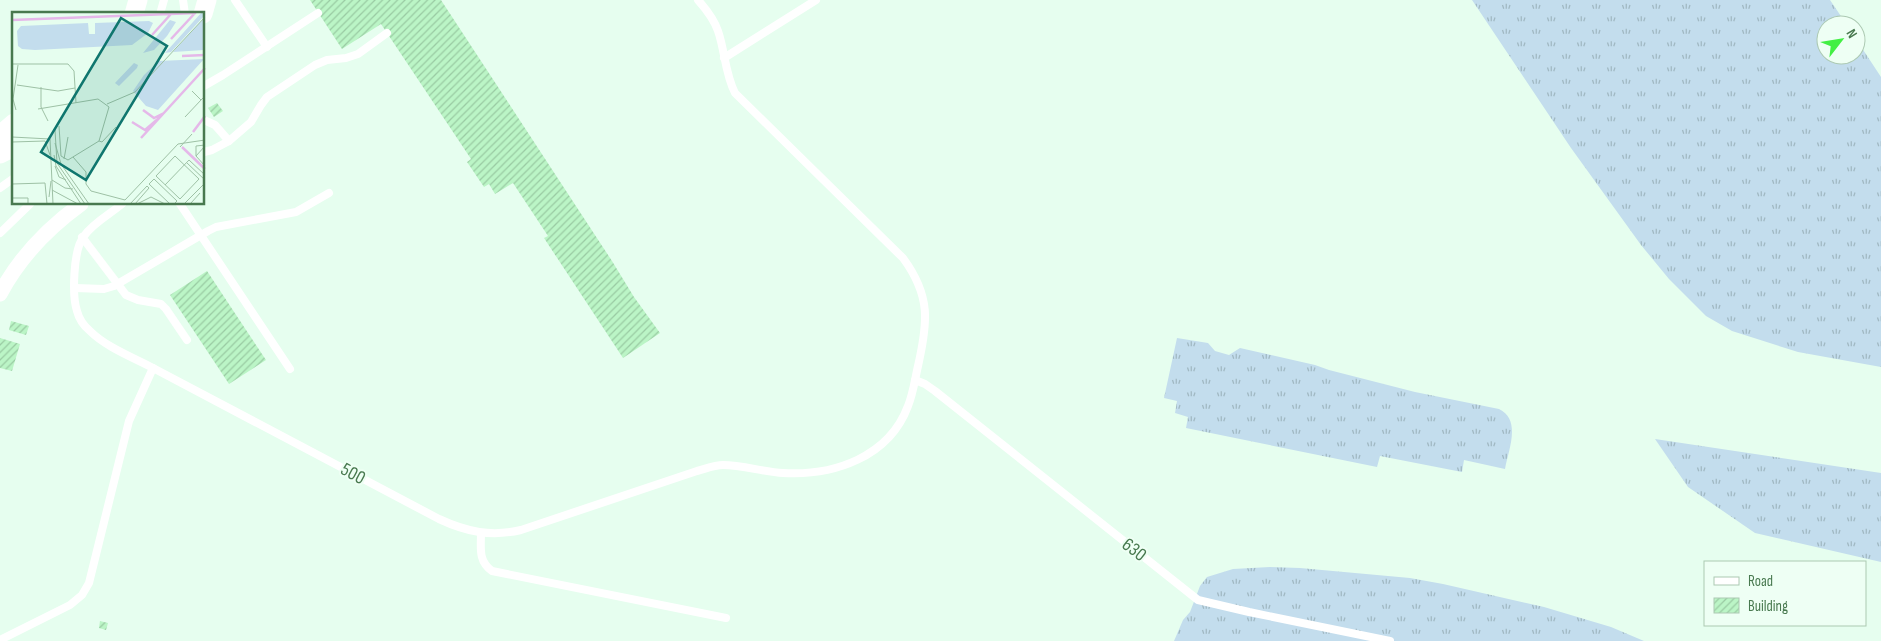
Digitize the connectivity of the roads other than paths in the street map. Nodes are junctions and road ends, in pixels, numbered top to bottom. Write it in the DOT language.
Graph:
graph roads {
  1 [pos="208,0"];
  2 [pos="235,0"];
  3 [pos="698,0"];
  4 [pos="816,0"];
  5 [pos="203,12"];
  6 [pos="318,13"];
  7 [pos="387,33"];
  8 [pos="267,47"];
  9 [pos="724,58"];
  10 [pos="205,85"];
  11 [pos="205,120"];
  12 [pos="12,125"];
  13 [pos="0,136"];
  14 [pos="229,141"];
  15 [pos="12,148"];
  16 [pos="205,152"];
  17 [pos="0,154"];
  18 [pos="12,179"];
  19 [pos="0,188"];
  20 [pos="329,193"];
  21 [pos="29,205"];
  22 [pos="80,205"];
  23 [pos="121,205"];
  24 [pos="181,205"];
  25 [pos="0,233"];
  26 [pos="201,235"];
  27 [pos="82,237"];
  28 [pos="118,285"];
  29 [pos="75,288"];
  30 [pos="0,294"];
  31 [pos="187,340"];
  32 [pos="153,368"];
  33 [pos="290,369"];
  34 [pos="914,380"];
  35 [pos="481,533"];
  36 [pos="726,618"];
  37 [pos="0,640"];
  38 [pos="1390,641"];
  1 -- 5 [label="street"];
  2 -- 8 [label="lane"];
  3 -- 9 [label="lane, 500"];
  4 -- 9 [label="lane"];
  6 -- 8 [label="lane"];
  7 -- 14 [label="lane"];
  8 -- 10 [label="lane"];
  9 -- 34 [label="lane, 500"];
  11 -- 14 [label="lane"];
  12 -- 13 [label="street"];
  14 -- 16 [label="lane"];
  15 -- 17 [label="street"];
  18 -- 19 [label="lane"];
  20 -- 26 [label="lane"];
  21 -- 25 [label="lane"];
  22 -- 30 [label="street"];
  23 -- 27 [label="lane"];
  24 -- 26 [label="lane"];
  26 -- 28 [label="lane"];
  26 -- 33 [label="lane"];
  27 -- 28 [label="lane"];
  27 -- 29 [label="lane"];
  28 -- 29 [label="lane"];
  28 -- 31 [label="lane"];
  29 -- 32 [label="lane, 500"];
  32 -- 35 [label="lane, 500"];
  32 -- 37 [label="lane"];
  34 -- 35 [label="lane, 500"];
  34 -- 38 [label="lane, 630"];
  35 -- 36 [label="lane"];
}
